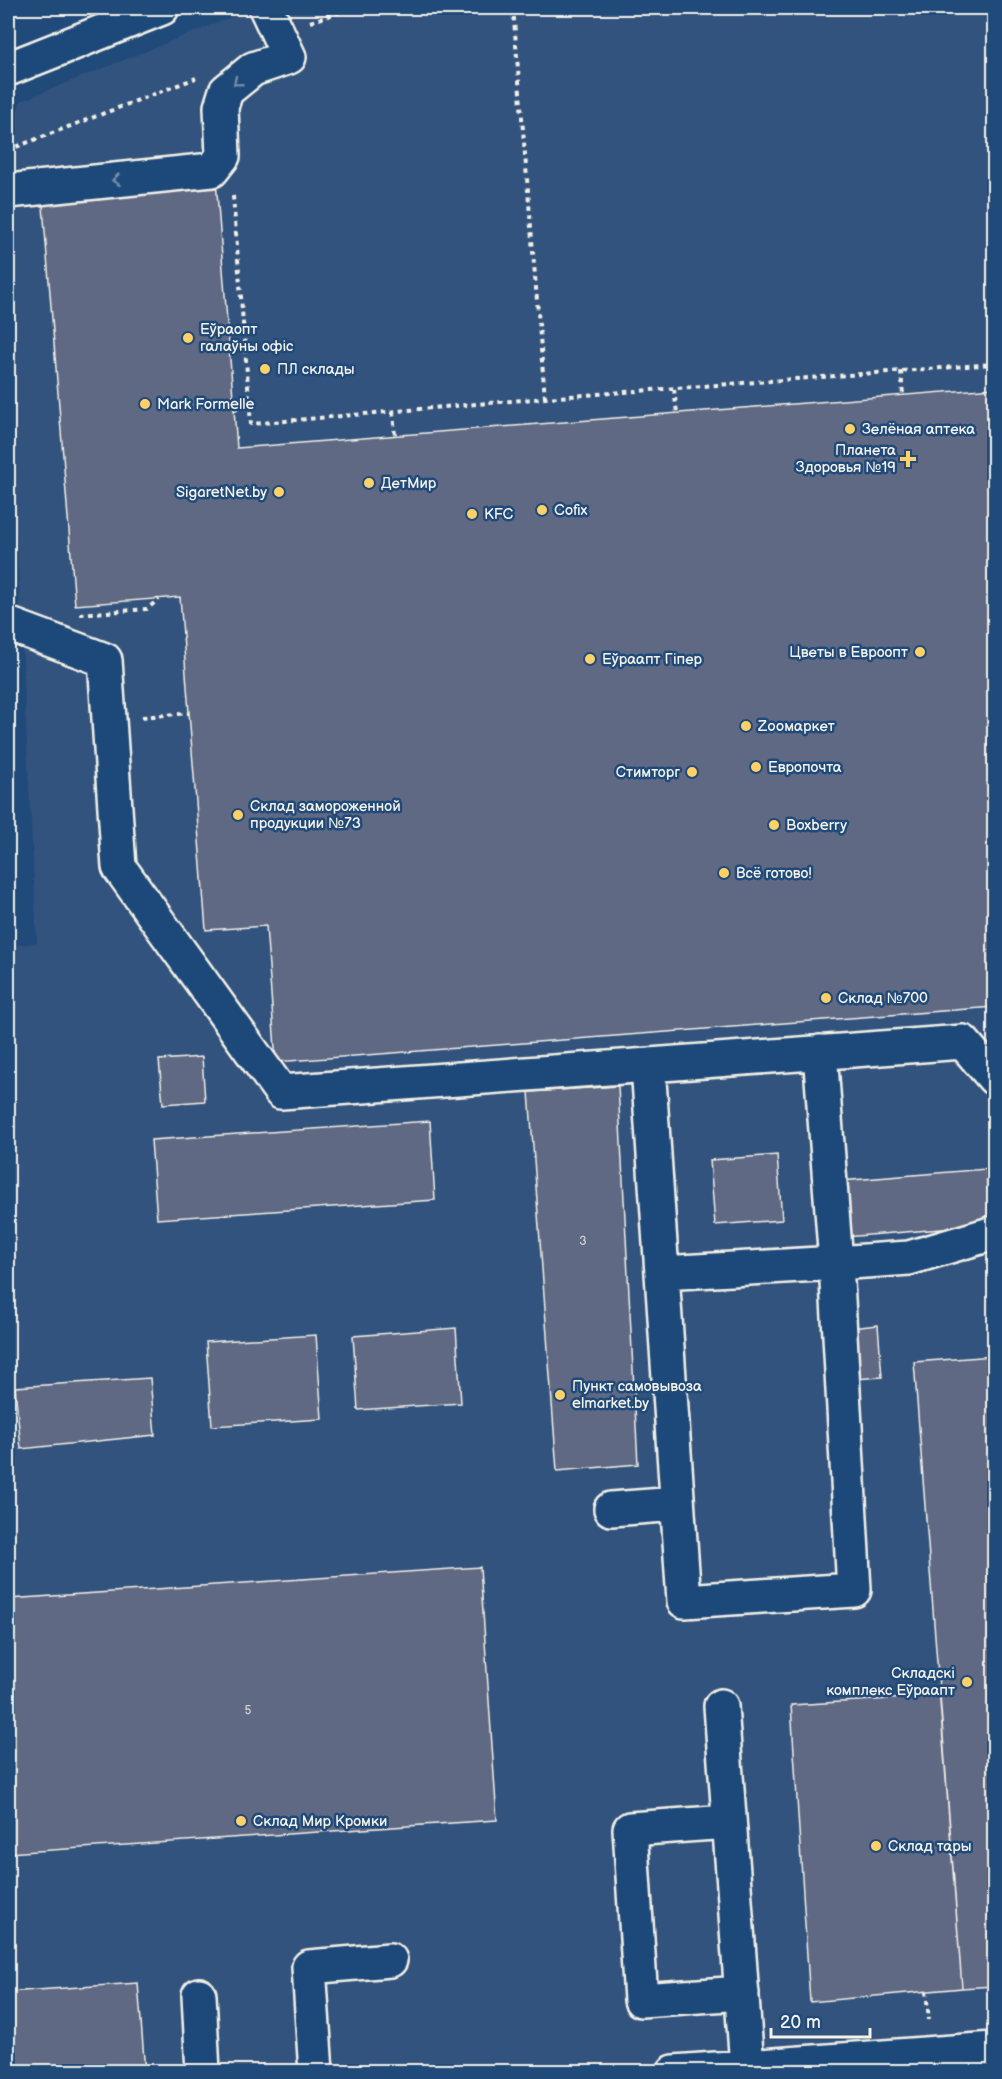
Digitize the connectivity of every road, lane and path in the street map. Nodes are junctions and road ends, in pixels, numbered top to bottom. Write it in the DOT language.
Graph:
graph roads {
  1 [pos="162,8"];
  2 [pos="352,8"];
  3 [pos="513,8"];
  4 [pos="278,33"];
  5 [pos="8,69"];
  6 [pos="197,78"];
  7 [pos="8,150"];
  8 [pos="8,190"];
  9 [pos="233,196"];
  10 [pos="994,364"];
  11 [pos="901,371"];
  12 [pos="674,389"];
  13 [pos="903,396"];
  14 [pos="545,398"];
  15 [pos="250,407"];
  16 [pos="234,409"];
  17 [pos="393,412"];
  18 [pos="677,413"];
  19 [pos="394,436"];
  20 [pos="159,598"];
  21 [pos="77,614"];
  22 [pos="8,624"];
  23 [pos="189,713"];
  24 [pos="109,720"];
  25 [pos="820,1052"];
  26 [pos="648,1065"];
  27 [pos="994,1078"];
  28 [pos="994,1233"];
  29 [pos="836,1263"];
  30 [pos="662,1273"];
  31 [pos="677,1504"];
  32 [pos="611,1509"];
  33 [pos="721,1706"];
  34 [pos="728,1822"];
  35 [pos="390,1960"];
  36 [pos="742,1993"];
  37 [pos="199,1995"];
  38 [pos="994,2049"];
  39 [pos="747,2067"];
  40 [pos="203,2072"];
  41 [pos="316,2072"];
  42 [pos="674,2072"];
  1 -- 5 [label="lane"];
  2 -- 4 [label="path"];
  3 -- 14 [label="path"];
  4 -- 8 [label="lane, one-way"];
  6 -- 7 [label="path"];
  9 -- 15 [label="path"];
  10 -- 11 [label="path"];
  11 -- 12 [label="path"];
  11 -- 13 [label="path"];
  12 -- 14 [label="path"];
  12 -- 18 [label="path"];
  14 -- 17 [label="path"];
  15 -- 16 [label="path"];
  15 -- 17 [label="path"];
  17 -- 19 [label="path"];
  20 -- 21 [label="path"];
  22 -- 24 [label="lane"];
  23 -- 24 [label="path"];
  24 -- 26 [label="lane"];
  25 -- 26 [label="lane"];
  25 -- 27 [label="lane"];
  25 -- 29 [label="lane"];
  26 -- 30 [label="lane"];
  28 -- 29 [label="lane"];
  29 -- 30 [label="lane"];
  29 -- 31 [label="lane"];
  30 -- 31 [label="lane"];
  31 -- 32 [label="lane"];
  33 -- 34 [label="lane"];
  34 -- 36 [label="lane"];
  34 -- 36 [label="lane"];
  35 -- 41 [label="lane"];
  36 -- 39 [label="lane"];
  37 -- 40 [label="lane"];
  38 -- 39 [label="lane"];
  39 -- 42 [label="lane"];
}
